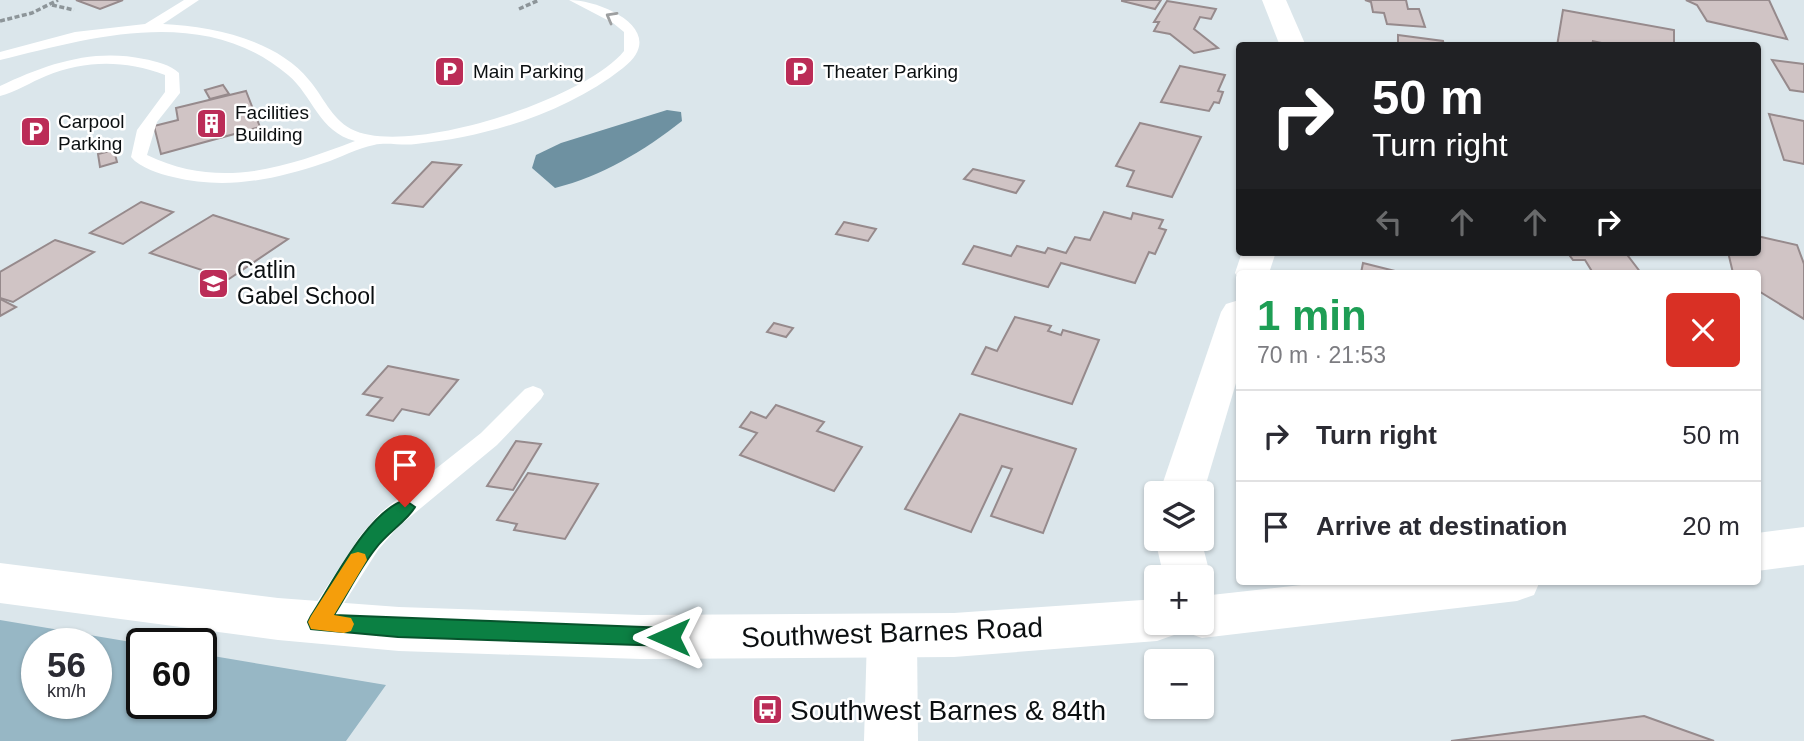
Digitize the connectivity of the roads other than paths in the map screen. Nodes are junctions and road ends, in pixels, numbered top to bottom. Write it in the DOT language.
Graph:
graph roads {
  1 [pos="193,0"];
  2 [pos="575,0"];
  3 [pos="1274,0"];
  4 [pos="147,28"];
  5 [pos="1291,42"];
  6 [pos="0,56"];
  7 [pos="0,92"];
  8 [pos="375,139"];
  9 [pos="1236,321"];
  10 [pos="533,394"];
  11 [pos="1185,481"];
  12 [pos="1804,546"];
  13 [pos="1761,551"];
  14 [pos="0,583"];
  15 [pos="1481,585"];
  16 [pos="1214,615"];
  17 [pos="1144,621"];
  18 [pos="318,622"];
  19 [pos="892,637"];
  20 [pos="891,741"];
  1 -- 4 [label="lane"];
  8 -- 2 [label="lane, one-way"];
  3 -- 5 [label="main road"];
  4 -- 6 [label="lane"];
  4 -- 8 [label="lane"];
  7 -- 8 [label="lane"];
  9 -- 11 [label="main road"];
  10 -- 18 [label="lane"];
  12 -- 13 [label="main road"];
  14 -- 18 [label="main road, Southwest Barnes Road"];
  15 -- 16 [label="main road"];
  17 -- 19 [label="main road, Southwest Barnes Road"];
  18 -- 19 [label="main road, Southwest Barnes Road"];
  19 -- 20 [label="main road"];
}
